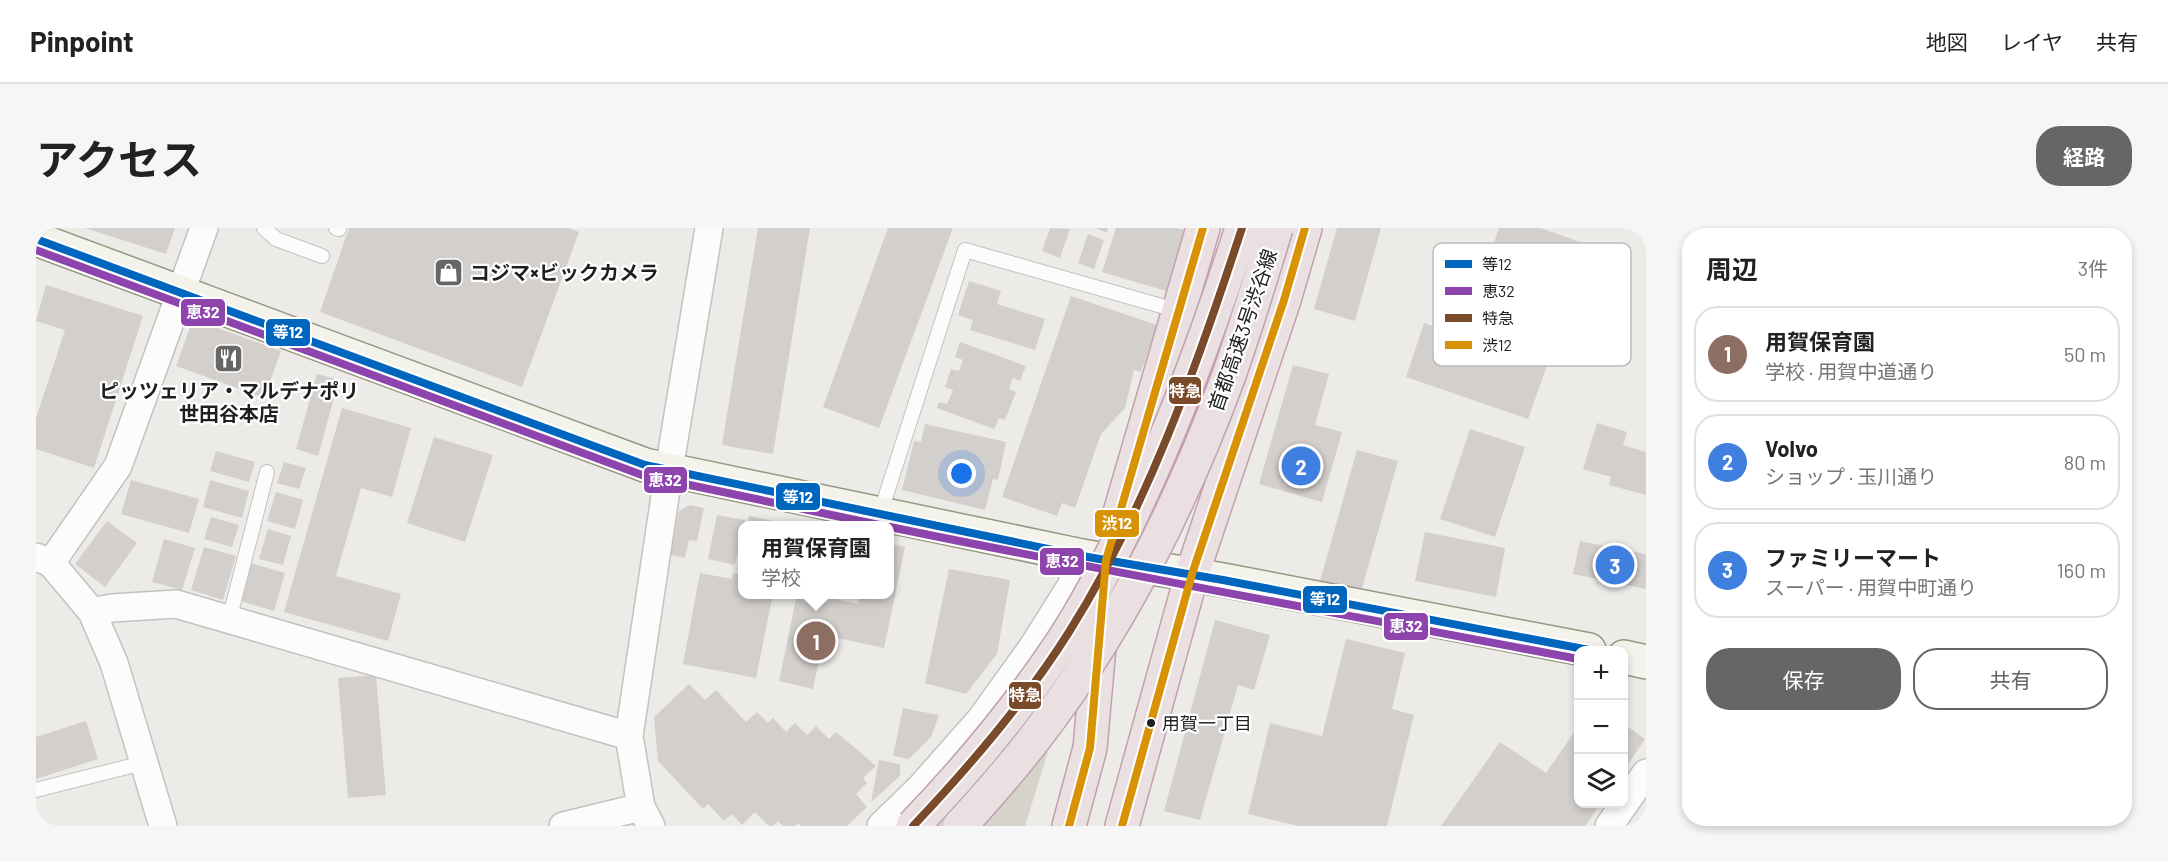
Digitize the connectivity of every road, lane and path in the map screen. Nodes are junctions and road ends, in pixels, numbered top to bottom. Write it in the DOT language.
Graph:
graph roads {
  1 [pos="204,228"];
  2 [pos="264,228"];
  3 [pos="709,228"];
  4 [pos="1203,228"];
  5 [pos="1242,228"];
  6 [pos="1276,228"];
  7 [pos="1305,228"];
  8 [pos="36,239"];
  9 [pos="322,256"];
  10 [pos="181,294"];
  11 [pos="1179,311"];
  12 [pos="669,470"];
  13 [pos="267,472"];
  14 [pos="880,514"];
  15 [pos="1094,558"];
  16 [pos="43,560"];
  17 [pos="1192,574"];
  18 [pos="92,612"];
  19 [pos="229,620"];
  20 [pos="1574,648"];
  21 [pos="1628,658"];
  22 [pos="1646,662"];
  23 [pos="629,736"];
  24 [pos="143,763"];
  25 [pos="1646,773"];
  26 [pos="36,790"];
  27 [pos="646,817"];
  28 [pos="163,826"];
  29 [pos="563,826"];
  30 [pos="881,826"];
  31 [pos="914,826"];
  32 [pos="960,826"];
  33 [pos="1069,826"];
  34 [pos="1122,826"];
  35 [pos="1609,826"];
  1 -- 10 [label="street"];
  2 -- 9 [label="lane"];
  3 -- 12 [label="street"];
  4 -- 11 [label="highway"];
  5 -- 31 [label="highway, 首都高速3号渋谷線, bridge"];
  6 -- 32 [label="highway, 首都高速3号渋谷線, bridge"];
  7 -- 17 [label="highway"];
  8 -- 10 [label="street"];
  10 -- 12 [label="street"];
  10 -- 16 [label="street"];
  11 -- 14 [label="lane"];
  11 -- 15 [label="highway"];
  12 -- 14 [label="street"];
  12 -- 23 [label="street"];
  13 -- 19 [label="lane"];
  14 -- 15 [label="street"];
  15 -- 17 [label="street"];
  15 -- 30 [label="street"];
  15 -- 33 [label="highway"];
  16 -- 18 [label="street"];
  17 -- 20 [label="street"];
  17 -- 34 [label="highway"];
  18 -- 19 [label="street"];
  18 -- 24 [label="street"];
  19 -- 23 [label="street"];
  21 -- 22 [label="street"];
  23 -- 27 [label="street"];
  24 -- 26 [label="lane"];
  24 -- 28 [label="street"];
  25 -- 35 [label="street"];
  27 -- 29 [label="street"];
}
